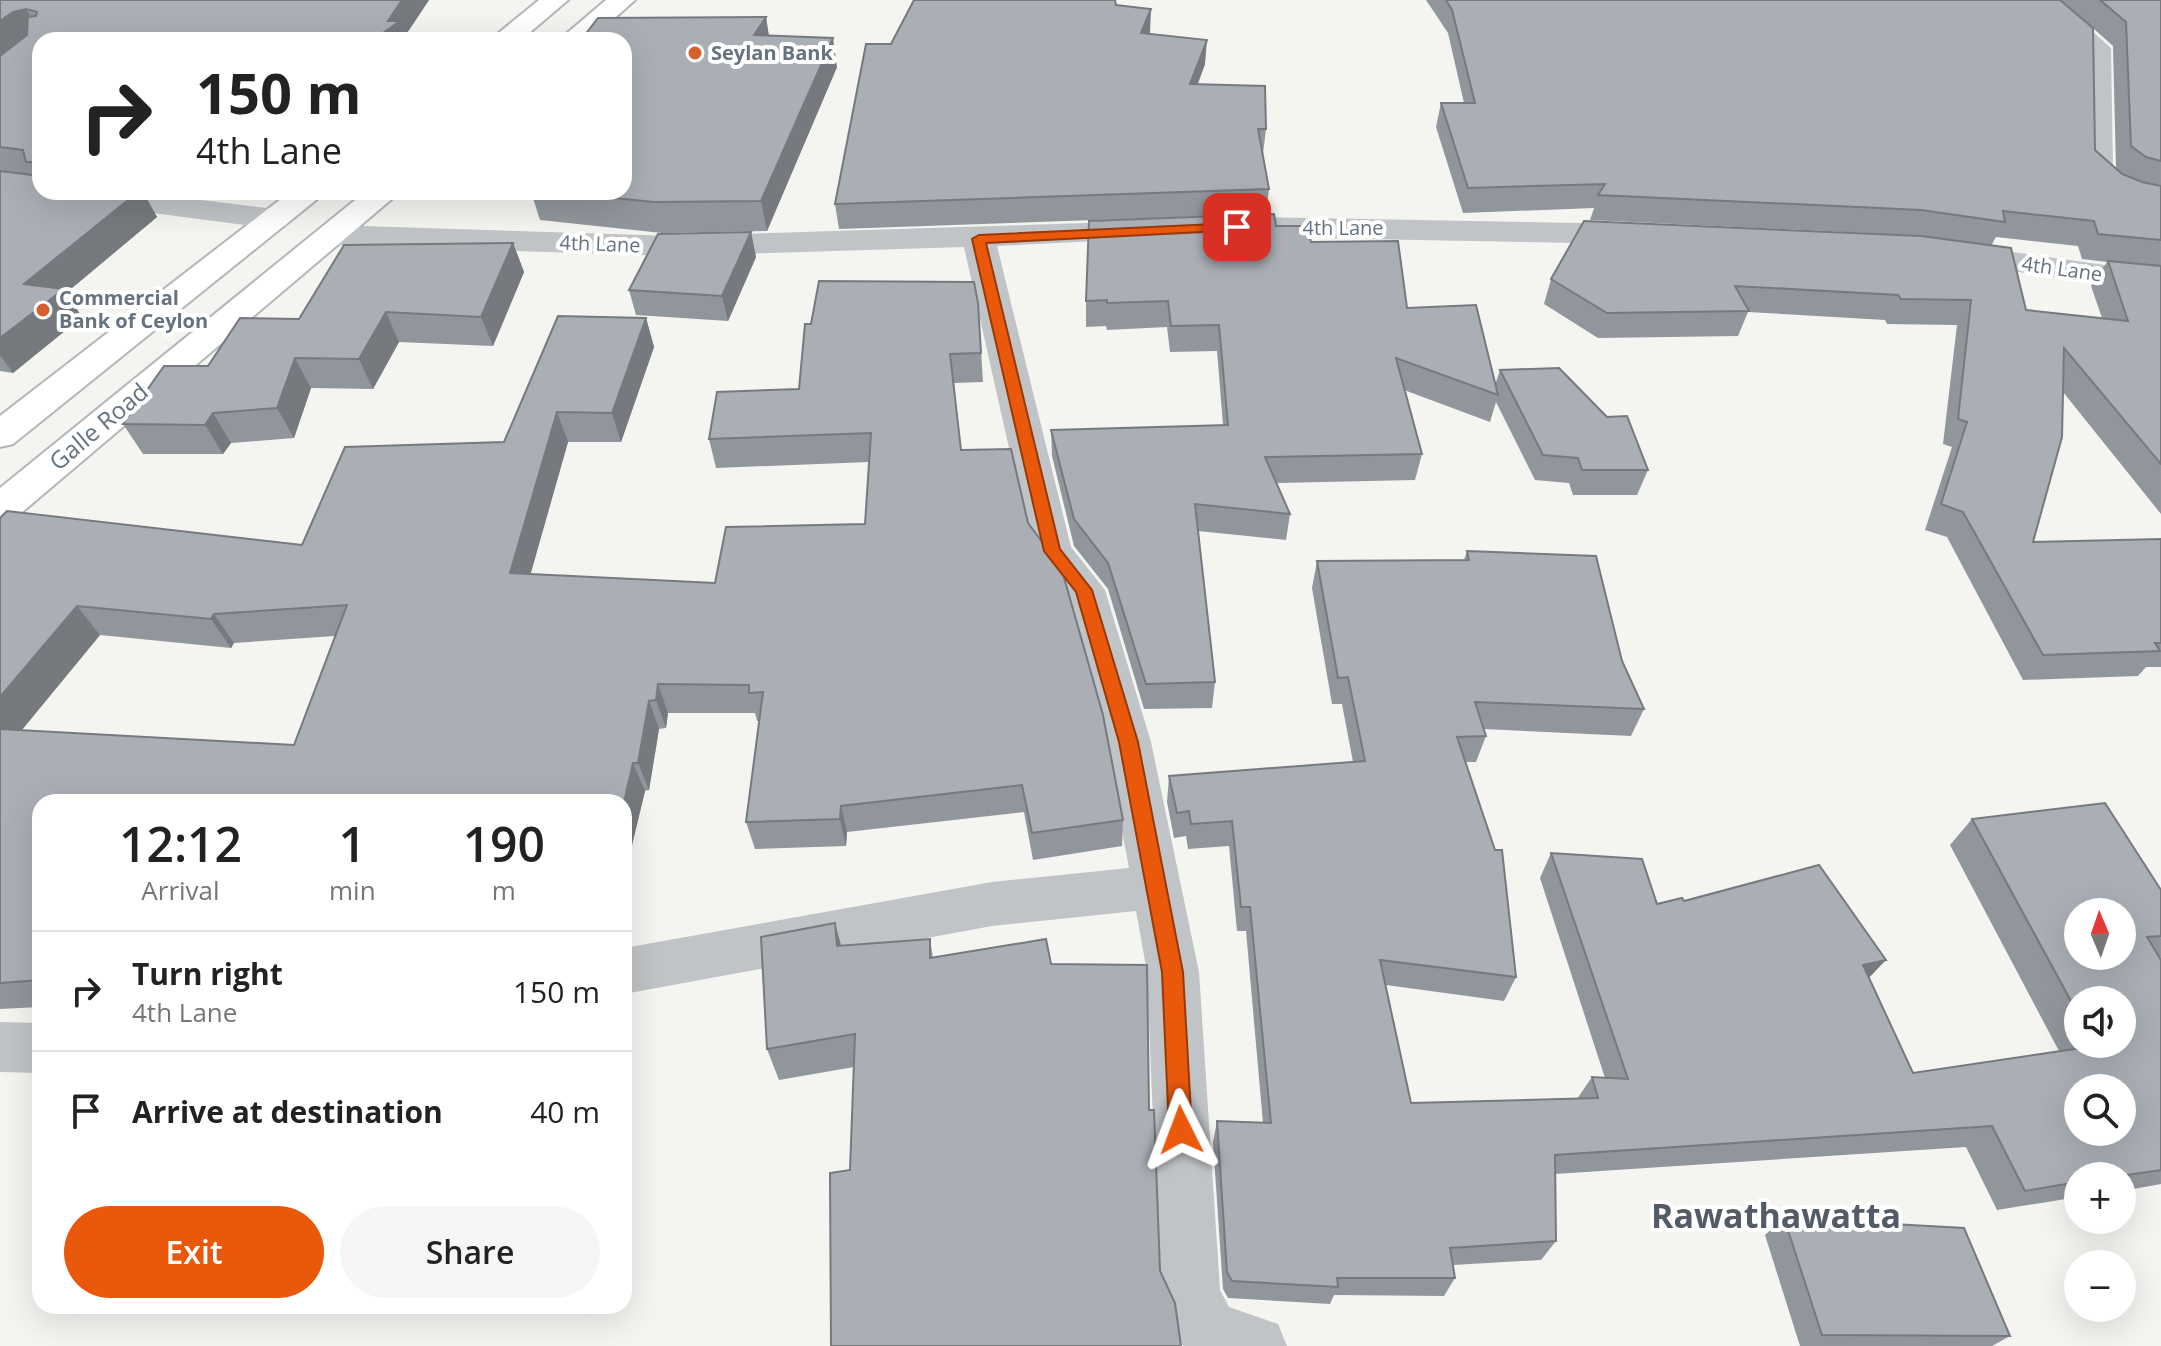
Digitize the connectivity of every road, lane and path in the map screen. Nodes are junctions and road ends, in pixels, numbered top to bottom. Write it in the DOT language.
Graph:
graph roads {
  1 [pos="555,0"];
  2 [pos="622,0"];
  3 [pos="2029,5"];
  4 [pos="514,32"];
  5 [pos="583,32"];
  6 [pos="124,200"];
  7 [pos="300,200"];
  8 [pos="374,200"];
  9 [pos="2161,202"];
  10 [pos="275,219"];
  11 [pos="1222,228"];
  12 [pos="1176,230"];
  13 [pos="332,235"];
  14 [pos="1665,235"];
  15 [pos="979,239"];
  16 [pos="1923,250"];
  17 [pos="2147,280"];
  18 [pos="2161,310"];
  19 [pos="0,435"];
  20 [pos="0,509"];
  21 [pos="1157,887"];
  22 [pos="632,970"];
  23 [pos="0,1047"];
  24 [pos="32,1048"];
  25 [pos="1256,1346"];
  1 -- 4 [label="highway"];
  2 -- 5 [label="highway"];
  3 -- 9 [label="street"];
  6 -- 10 [label="street"];
  7 -- 10 [label="highway"];
  8 -- 13 [label="highway, Galle Road"];
  10 -- 19 [label="highway"];
  11 -- 14 [label="street, 4th Lane"];
  12 -- 15 [label="street, 4th Lane"];
  13 -- 15 [label="street, 4th Lane"];
  13 -- 20 [label="highway, Galle Road"];
  15 -- 21 [label="street"];
  16 -- 17 [label="street, 4th Lane"];
  17 -- 18 [label="street"];
  21 -- 22 [label="street"];
  21 -- 25 [label="street"];
  23 -- 24 [label="street"];
}
